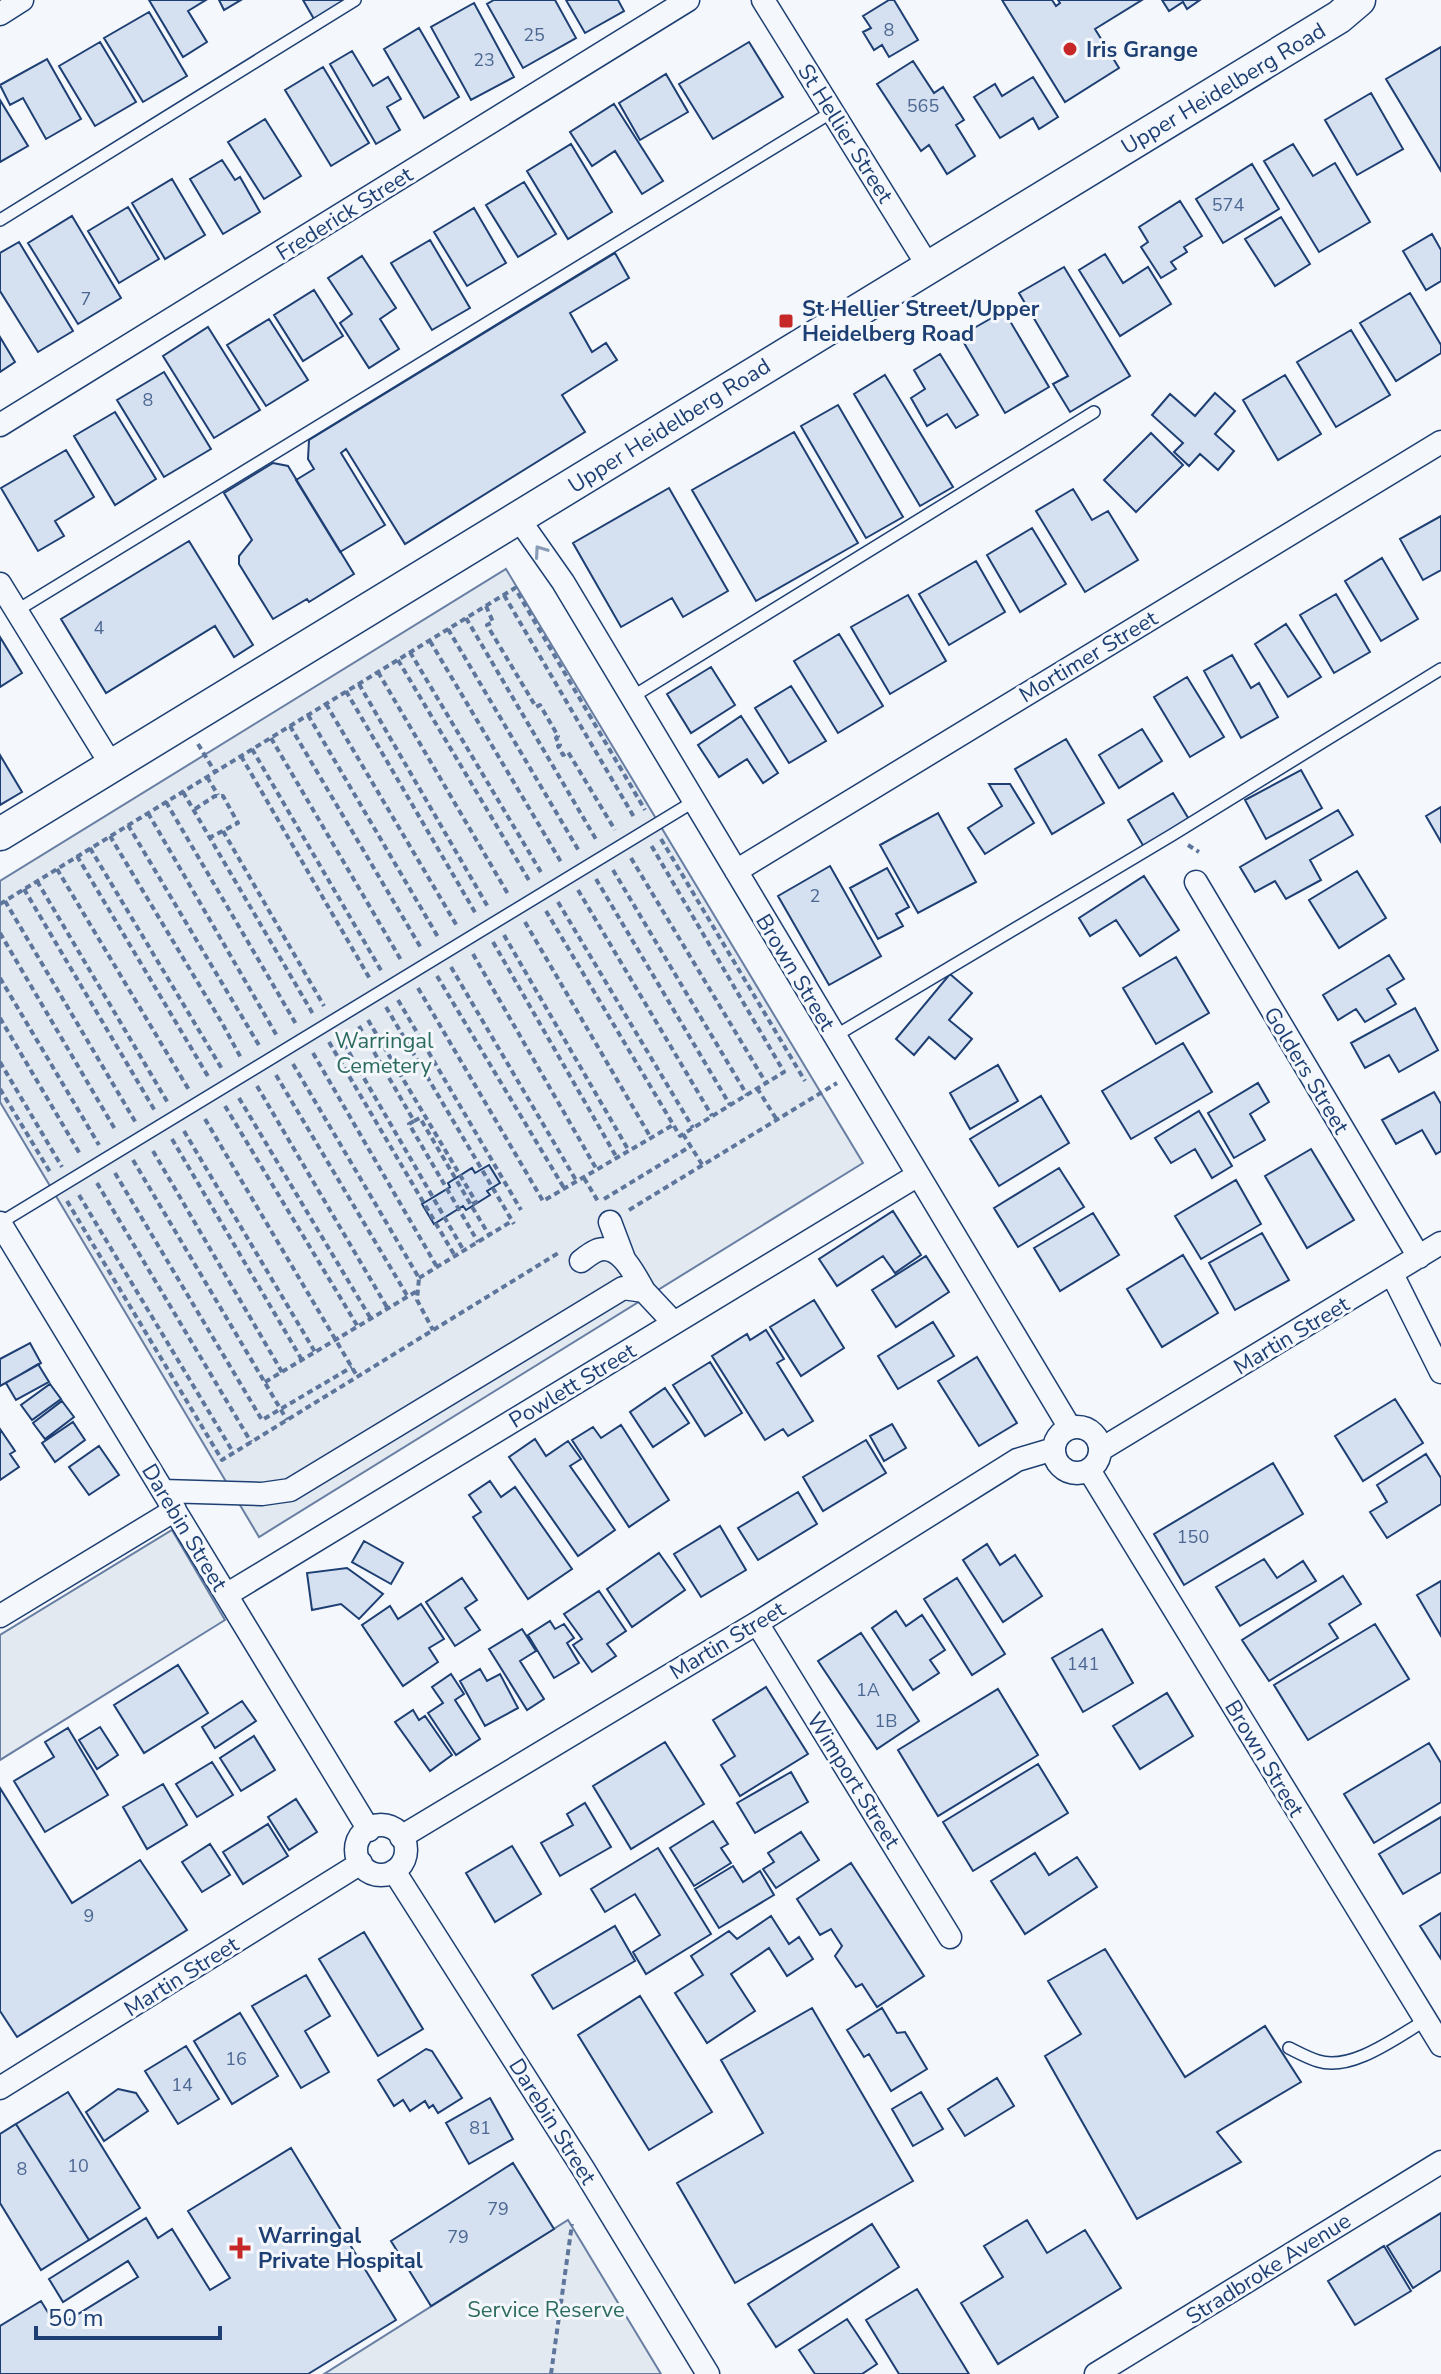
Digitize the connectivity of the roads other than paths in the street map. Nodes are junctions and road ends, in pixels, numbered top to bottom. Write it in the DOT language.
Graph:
graph roads {
  1 [pos="22,0"];
  2 [pos="355,0"];
  3 [pos="688,0"];
  4 [pos="763,0"];
  5 [pos="1380,0"];
  6 [pos="1349,8"];
  7 [pos="0,14"];
  8 [pos="832,112"];
  9 [pos="0,220"];
  10 [pos="928,266"];
  11 [pos="1094,412"];
  12 [pos="0,425"];
  13 [pos="1441,442"];
  14 [pos="518,518"];
  15 [pos="0,584"];
  16 [pos="16,611"];
  17 [pos="1441,669"];
  18 [pos="632,697"];
  19 [pos="112,766"];
  20 [pos="693,802"];
  21 [pos="0,834"];
  22 [pos="736,871"];
  23 [pos="1196,882"];
  24 [pos="835,1036"];
  25 [pos="918,1175"];
  26 [pos="610,1222"];
  27 [pos="0,1223"];
  28 [pos="1441,1243"];
  29 [pos="575,1254"];
  30 [pos="1419,1257"];
  31 [pos="624,1259"];
  32 [pos="1392,1274"];
  33 [pos="644,1291"];
  34 [pos="674,1323"];
  35 [pos="1441,1372"];
  36 [pos="1070,1428"];
  37 [pos="1054,1449"];
  38 [pos="1100,1450"];
  39 [pos="1089,1470"];
  40 [pos="169,1501"];
  41 [pos="226,1595"];
  42 [pos="0,1616"];
  43 [pos="757,1623"];
  44 [pos="369,1830"];
  45 [pos="401,1837"];
  46 [pos="361,1863"];
  47 [pos="394,1871"];
  48 [pos="950,1937"];
  49 [pos="1436,2035"];
  50 [pos="1289,2048"];
  51 [pos="0,2088"];
  52 [pos="1441,2162"];
  53 [pos="708,2374"];
  54 [pos="1096,2374"];
  1 -- 7 [label="street"];
  2 -- 9 [label="lane"];
  3 -- 12 [label="street, Frederick Street"];
  4 -- 8 [label="street, St Hellier Street"];
  5 -- 6 [label="main road, Upper Heidelberg Road"];
  6 -- 10 [label="main road, Upper Heidelberg Road"];
  8 -- 10 [label="street, St Hellier Street"];
  8 -- 16 [label="lane"];
  10 -- 14 [label="main road, Upper Heidelberg Road"];
  11 -- 18 [label="lane"];
  13 -- 22 [label="street, Mortimer Street"];
  18 -- 14 [label="street, Brown Street, one-way"];
  14 -- 19 [label="main road, Upper Heidelberg Road"];
  15 -- 16 [label="street"];
  16 -- 19 [label="street"];
  17 -- 24 [label="lane"];
  18 -- 20 [label="street, Brown Street"];
  19 -- 21 [label="main road, Upper Heidelberg Road"];
  20 -- 22 [label="street, Brown Street"];
  20 -- 27 [label="lane"];
  22 -- 24 [label="street, Brown Street"];
  23 -- 30 [label="street, Golders Street"];
  24 -- 25 [label="street, Brown Street"];
  25 -- 34 [label="street, Powlett Street"];
  25 -- 36 [label="street, Brown Street"];
  26 -- 31 [label="street"];
  27 -- 40 [label="street, Darebin Street"];
  28 -- 30 [label="street, Martin Street"];
  29 -- 31 [label="street"];
  30 -- 32 [label="street, Martin Street"];
  31 -- 33 [label="street"];
  32 -- 35 [label="street"];
  32 -- 38 [label="street, Martin Street"];
  33 -- 34 [label="street"];
  33 -- 40 [label="street"];
  34 -- 41 [label="street, Powlett Street"];
  36 -- 37 [label="street"];
  36 -- 38 [label="street"];
  37 -- 39 [label="street"];
  37 -- 43 [label="street, Martin Street"];
  38 -- 39 [label="street"];
  39 -- 49 [label="street, Brown Street"];
  40 -- 41 [label="street, Darebin Street"];
  40 -- 42 [label="street"];
  41 -- 44 [label="street, Darebin Street"];
  43 -- 45 [label="street, Martin Street"];
  43 -- 48 [label="street, Wimport Street"];
  44 -- 45 [label="street"];
  44 -- 46 [label="street"];
  45 -- 47 [label="street"];
  46 -- 47 [label="street"];
  46 -- 51 [label="street, Martin Street"];
  47 -- 53 [label="street, Darebin Street"];
  49 -- 50 [label="lane"];
  52 -- 54 [label="street, Stradbroke Avenue"];
}
